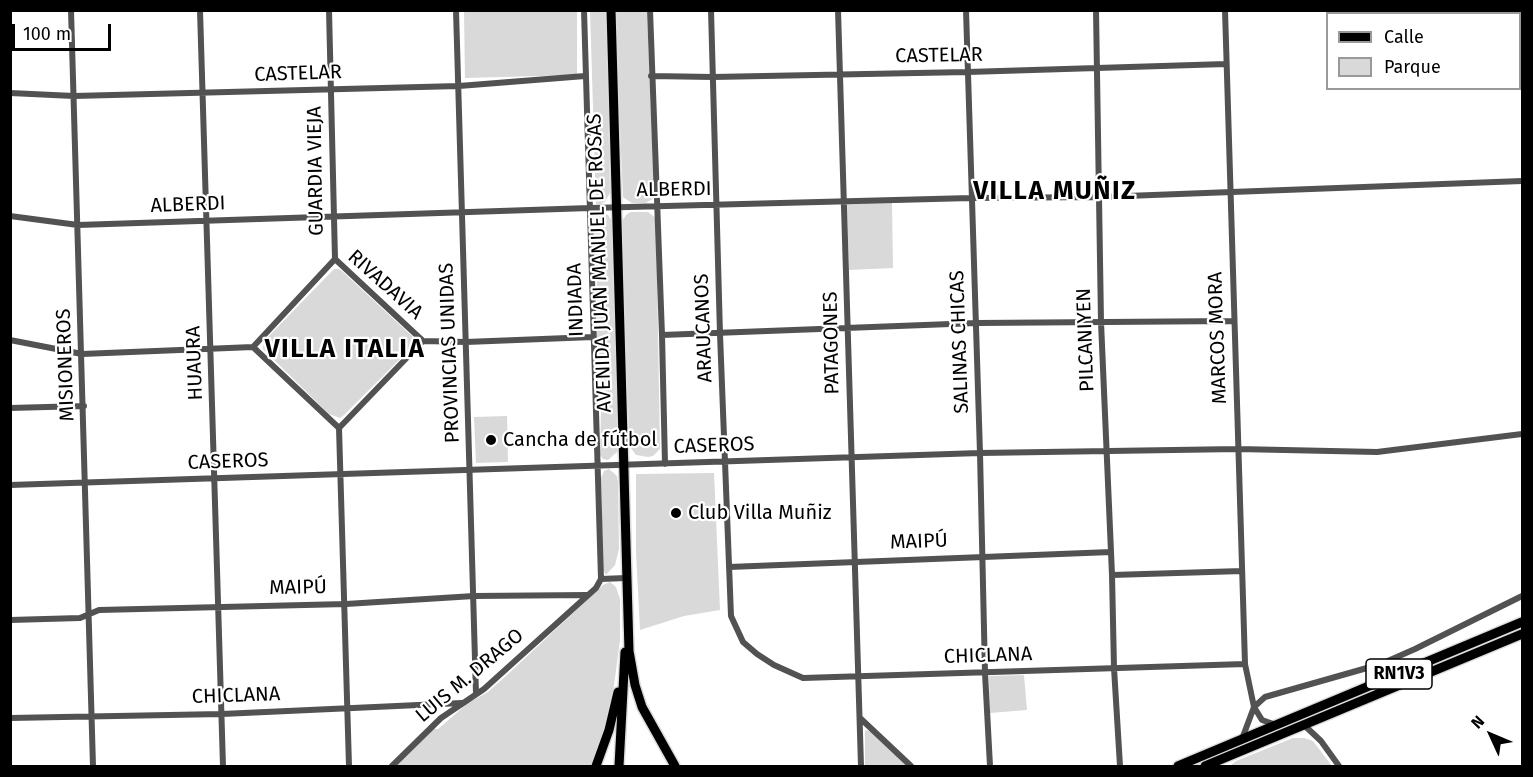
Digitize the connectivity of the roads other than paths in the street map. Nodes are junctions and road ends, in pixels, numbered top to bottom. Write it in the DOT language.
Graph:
graph roads {
  1 [pos="71,10"];
  2 [pos="200,10"];
  3 [pos="328,10"];
  4 [pos="456,10"];
  5 [pos="584,10"];
  6 [pos="611,10"];
  7 [pos="650,10"];
  8 [pos="711,10"];
  9 [pos="838,10"];
  10 [pos="966,10"];
  11 [pos="1095,10"];
  12 [pos="1225,10"];
  13 [pos="1226,64"];
  14 [pos="1097,68"];
  15 [pos="968,72"];
  16 [pos="840,74"];
  17 [pos="585,76"];
  18 [pos="651,76"];
  19 [pos="713,78"];
  20 [pos="459,86"];
  21 [pos="331,89"];
  22 [pos="10,93"];
  23 [pos="203,93"];
  24 [pos="74,96"];
  25 [pos="1522,181"];
  26 [pos="1230,192"];
  27 [pos="1100,197"];
  28 [pos="971,198"];
  29 [pos="845,202"];
  30 [pos="717,205"];
  31 [pos="658,207"];
  32 [pos="590,208"];
  33 [pos="617,208"];
  34 [pos="462,214"];
  35 [pos="10,216"];
  36 [pos="335,217"];
  37 [pos="207,221"];
  38 [pos="78,225"];
  39 [pos="334,259"];
  40 [pos="1101,321"];
  41 [pos="1234,321"];
  42 [pos="976,323"];
  43 [pos="848,329"];
  44 [pos="720,334"];
  45 [pos="662,335"];
  46 [pos="593,337"];
  47 [pos="10,340"];
  48 [pos="423,341"];
  49 [pos="466,342"];
  50 [pos="253,347"];
  51 [pos="211,350"];
  52 [pos="82,354"];
  53 [pos="84,406"];
  54 [pos="10,408"];
  55 [pos="339,428"];
  56 [pos="1522,434"];
  57 [pos="1238,449"];
  58 [pos="1106,450"];
  59 [pos="980,453"];
  60 [pos="851,456"];
  61 [pos="724,463"];
  62 [pos="665,464"];
  63 [pos="624,466"];
  64 [pos="597,467"];
  65 [pos="470,471"];
  66 [pos="341,475"];
  67 [pos="215,479"];
  68 [pos="86,483"];
  69 [pos="10,485"];
  70 [pos="1111,552"];
  71 [pos="982,556"];
  72 [pos="856,561"];
  73 [pos="729,567"];
  74 [pos="1242,571"];
  75 [pos="1112,575"];
  76 [pos="626,578"];
  77 [pos="601,579"];
  78 [pos="587,595"];
  79 [pos="1522,596"];
  80 [pos="474,597"];
  81 [pos="346,604"];
  82 [pos="219,606"];
  83 [pos="90,614"];
  84 [pos="10,620"];
  85 [pos="627,621"];
  86 [pos="1522,622"];
  87 [pos="1522,633"];
  88 [pos="743,642"];
  89 [pos="1245,664"];
  90 [pos="624,666"];
  91 [pos="1114,668"];
  92 [pos="985,673"];
  93 [pos="857,675"];
  94 [pos="476,694"];
  95 [pos="462,704"];
  96 [pos="1254,707"];
  97 [pos="348,708"];
  98 [pos="222,714"];
  99 [pos="10,718"];
  100 [pos="93,718"];
  101 [pos="860,718"];
  102 [pos="1276,725"];
  103 [pos="1304,725"];
  104 [pos="1242,740"];
  105 [pos="1217,764"];
  106 [pos="93,766"];
  107 [pos="223,766"];
  108 [pos="349,766"];
  109 [pos="392,766"];
  110 [pos="596,766"];
  111 [pos="619,766"];
  112 [pos="675,766"];
  113 [pos="861,766"];
  114 [pos="911,766"];
  115 [pos="990,766"];
  116 [pos="1120,766"];
  117 [pos="1178,766"];
  118 [pos="1205,766"];
  119 [pos="1339,766"];
  1 -- 24 [label="street, MISIONEROS"];
  2 -- 23 [label="street, HUAURA"];
  3 -- 21 [label="street, GUARDIA VIEJA"];
  4 -- 20 [label="street, PROVINCIAS UNIDAS"];
  5 -- 17 [label="street, INDIADA"];
  6 -- 33 [label="main road, AVENIDA JUAN MANUEL DE ROSAS"];
  7 -- 18 [label="street"];
  8 -- 19 [label="street, ARAUCANOS"];
  9 -- 16 [label="street, PATAGONES"];
  10 -- 15 [label="street, SALINAS CHICAS"];
  11 -- 14 [label="street, PILCANIYEN"];
  12 -- 13 [label="street, MARCOS MORA"];
  13 -- 14 [label="street, CASTELAR"];
  13 -- 26 [label="street, MARCOS MORA"];
  14 -- 15 [label="street, CASTELAR"];
  14 -- 27 [label="street, PILCANIYEN"];
  15 -- 16 [label="street, CASTELAR"];
  15 -- 28 [label="street, SALINAS CHICAS"];
  16 -- 19 [label="street, CASTELAR"];
  16 -- 29 [label="street, PATAGONES"];
  17 -- 20 [label="street, CASTELAR"];
  17 -- 32 [label="street, INDIADA"];
  18 -- 19 [label="street, CASTELAR"];
  18 -- 31 [label="street"];
  19 -- 30 [label="street, ARAUCANOS"];
  20 -- 21 [label="street, CASTELAR"];
  20 -- 34 [label="street, PROVINCIAS UNIDAS"];
  21 -- 23 [label="street, CASTELAR"];
  21 -- 36 [label="street, GUARDIA VIEJA"];
  22 -- 24 [label="street, CASTELAR"];
  23 -- 24 [label="street, CASTELAR"];
  23 -- 37 [label="street, HUAURA"];
  24 -- 38 [label="street, MISIONEROS"];
  25 -- 26 [label="street, ALBERDI"];
  26 -- 27 [label="street, ALBERDI"];
  26 -- 41 [label="street, MARCOS MORA"];
  27 -- 28 [label="street, ALBERDI"];
  27 -- 40 [label="street, PILCANIYEN"];
  28 -- 29 [label="street, ALBERDI"];
  28 -- 42 [label="street, SALINAS CHICAS"];
  29 -- 30 [label="street, ALBERDI"];
  29 -- 43 [label="street, PATAGONES"];
  30 -- 31 [label="street, ALBERDI"];
  30 -- 44 [label="street, ARAUCANOS"];
  31 -- 33 [label="street, ALBERDI"];
  31 -- 45 [label="street"];
  32 -- 33 [label="street, ALBERDI"];
  32 -- 34 [label="street, ALBERDI"];
  32 -- 46 [label="street, INDIADA"];
  33 -- 63 [label="main road, AVENIDA JUAN MANUEL DE ROSAS"];
  34 -- 36 [label="street, ALBERDI"];
  34 -- 49 [label="street, PROVINCIAS UNIDAS"];
  35 -- 38 [label="street, ALBERDI"];
  36 -- 37 [label="street, ALBERDI"];
  36 -- 39 [label="street, GUARDIA VIEJA"];
  37 -- 38 [label="street, ALBERDI"];
  37 -- 51 [label="street, HUAURA"];
  38 -- 52 [label="street, MISIONEROS"];
  39 -- 48 [label="street, RIVADAVIA"];
  39 -- 50 [label="street, RIVADAVIA"];
  40 -- 41 [label="street"];
  40 -- 42 [label="street"];
  40 -- 58 [label="street, PILCANIYEN"];
  41 -- 57 [label="street, MARCOS MORA"];
  42 -- 43 [label="street"];
  42 -- 59 [label="street, SALINAS CHICAS"];
  43 -- 44 [label="street"];
  43 -- 60 [label="street, PATAGONES"];
  44 -- 45 [label="street"];
  44 -- 61 [label="street, ARAUCANOS"];
  45 -- 62 [label="street"];
  46 -- 49 [label="street, RIVADAVIA"];
  46 -- 64 [label="street, INDIADA"];
  47 -- 52 [label="street"];
  48 -- 49 [label="street, RIVADAVIA"];
  48 -- 55 [label="street, RIVADAVIA"];
  49 -- 65 [label="street, PROVINCIAS UNIDAS"];
  50 -- 51 [label="street"];
  50 -- 55 [label="street"];
  51 -- 52 [label="street"];
  51 -- 67 [label="street, HUAURA"];
  52 -- 53 [label="street, MISIONEROS"];
  53 -- 54 [label="street"];
  53 -- 68 [label="street, MISIONEROS"];
  55 -- 66 [label="street"];
  56 -- 57 [label="street, CASEROS"];
  57 -- 58 [label="street, CASEROS"];
  57 -- 74 [label="street, MARCOS MORA"];
  58 -- 59 [label="street, CASEROS"];
  58 -- 70 [label="street, PILCANIYEN"];
  59 -- 60 [label="street, CASEROS"];
  59 -- 71 [label="street, SALINAS CHICAS"];
  60 -- 61 [label="street, CASEROS"];
  60 -- 72 [label="street, PATAGONES"];
  61 -- 62 [label="street, CASEROS"];
  61 -- 73 [label="street, ARAUCANOS"];
  62 -- 63 [label="street, CASEROS"];
  63 -- 64 [label="street, CASEROS"];
  63 -- 76 [label="main road, AVENIDA JUAN MANUEL DE ROSAS"];
  64 -- 65 [label="street, CASEROS"];
  64 -- 77 [label="street, INDIADA"];
  65 -- 66 [label="street, CASEROS"];
  65 -- 80 [label="street, PROVINCIAS UNIDAS"];
  66 -- 67 [label="street, CASEROS"];
  66 -- 81 [label="street"];
  67 -- 68 [label="street, CASEROS"];
  67 -- 82 [label="street, HUAURA"];
  68 -- 69 [label="street, CASEROS"];
  68 -- 83 [label="street, MISIONEROS"];
  70 -- 71 [label="street, MAIPÚ"];
  70 -- 75 [label="street, PILCANIYEN"];
  71 -- 72 [label="street, MAIPÚ"];
  71 -- 92 [label="street, SALINAS CHICAS"];
  72 -- 73 [label="street, MAIPÚ"];
  72 -- 93 [label="street, PATAGONES"];
  73 -- 88 [label="street, ARAUCANOS"];
  74 -- 75 [label="street"];
  74 -- 89 [label="street, MARCOS MORA"];
  75 -- 91 [label="street, PILCANIYEN"];
  76 -- 77 [label="street"];
  76 -- 85 [label="main road, AVENIDA JUAN MANUEL DE ROSAS"];
  77 -- 78 [label="street, LUIS M. DRAGO"];
  78 -- 80 [label="street, MAIPÚ"];
  78 -- 94 [label="street, LUIS M. DRAGO"];
  79 -- 96 [label="street"];
  80 -- 81 [label="street, MAIPÚ"];
  80 -- 94 [label="street, PROVINCIAS UNIDAS"];
  81 -- 82 [label="street, MAIPÚ"];
  81 -- 97 [label="street"];
  82 -- 83 [label="street, MAIPÚ"];
  82 -- 98 [label="street, HUAURA"];
  83 -- 84 [label="street, MAIPÚ"];
  83 -- 100 [label="street, MISIONEROS"];
  85 -- 90 [label="main road, AVENIDA JUAN MANUEL DE ROSAS"];
  85 -- 112 [label="main road, AVENIDA JUAN MANUEL DE ROSAS"];
  86 -- 102 [label="main road, RN1V3"];
  87 -- 103 [label="main road, RN1V3"];
  88 -- 93 [label="street, CHICLANA"];
  89 -- 91 [label="street, CHICLANA"];
  89 -- 96 [label="street, MARCOS MORA"];
  90 -- 110 [label="main road"];
  90 -- 111 [label="main road, AVENIDA JUAN MANUEL DE ROSAS"];
  91 -- 92 [label="street, CHICLANA"];
  91 -- 116 [label="street, PILCANIYEN"];
  92 -- 93 [label="street, CHICLANA"];
  92 -- 115 [label="street, SALINAS CHICAS"];
  93 -- 101 [label="street, PATAGONES"];
  94 -- 95 [label="street, LUIS M. DRAGO"];
  95 -- 97 [label="street, CHICLANA"];
  95 -- 109 [label="street, LUIS M. DRAGO"];
  96 -- 102 [label="street"];
  96 -- 104 [label="street"];
  97 -- 98 [label="street, CHICLANA"];
  97 -- 108 [label="street"];
  98 -- 100 [label="street, CHICLANA"];
  98 -- 107 [label="street, HUAURA"];
  99 -- 100 [label="street, CHICLANA"];
  100 -- 106 [label="street, MISIONEROS"];
  101 -- 113 [label="street, PATAGONES"];
  101 -- 114 [label="street"];
  102 -- 104 [label="main road, RN1V3"];
  103 -- 105 [label="main road, RN1V3"];
  103 -- 119 [label="street"];
  104 -- 117 [label="main road, RN1V3"];
  105 -- 118 [label="main road, RN1V3"];
}
